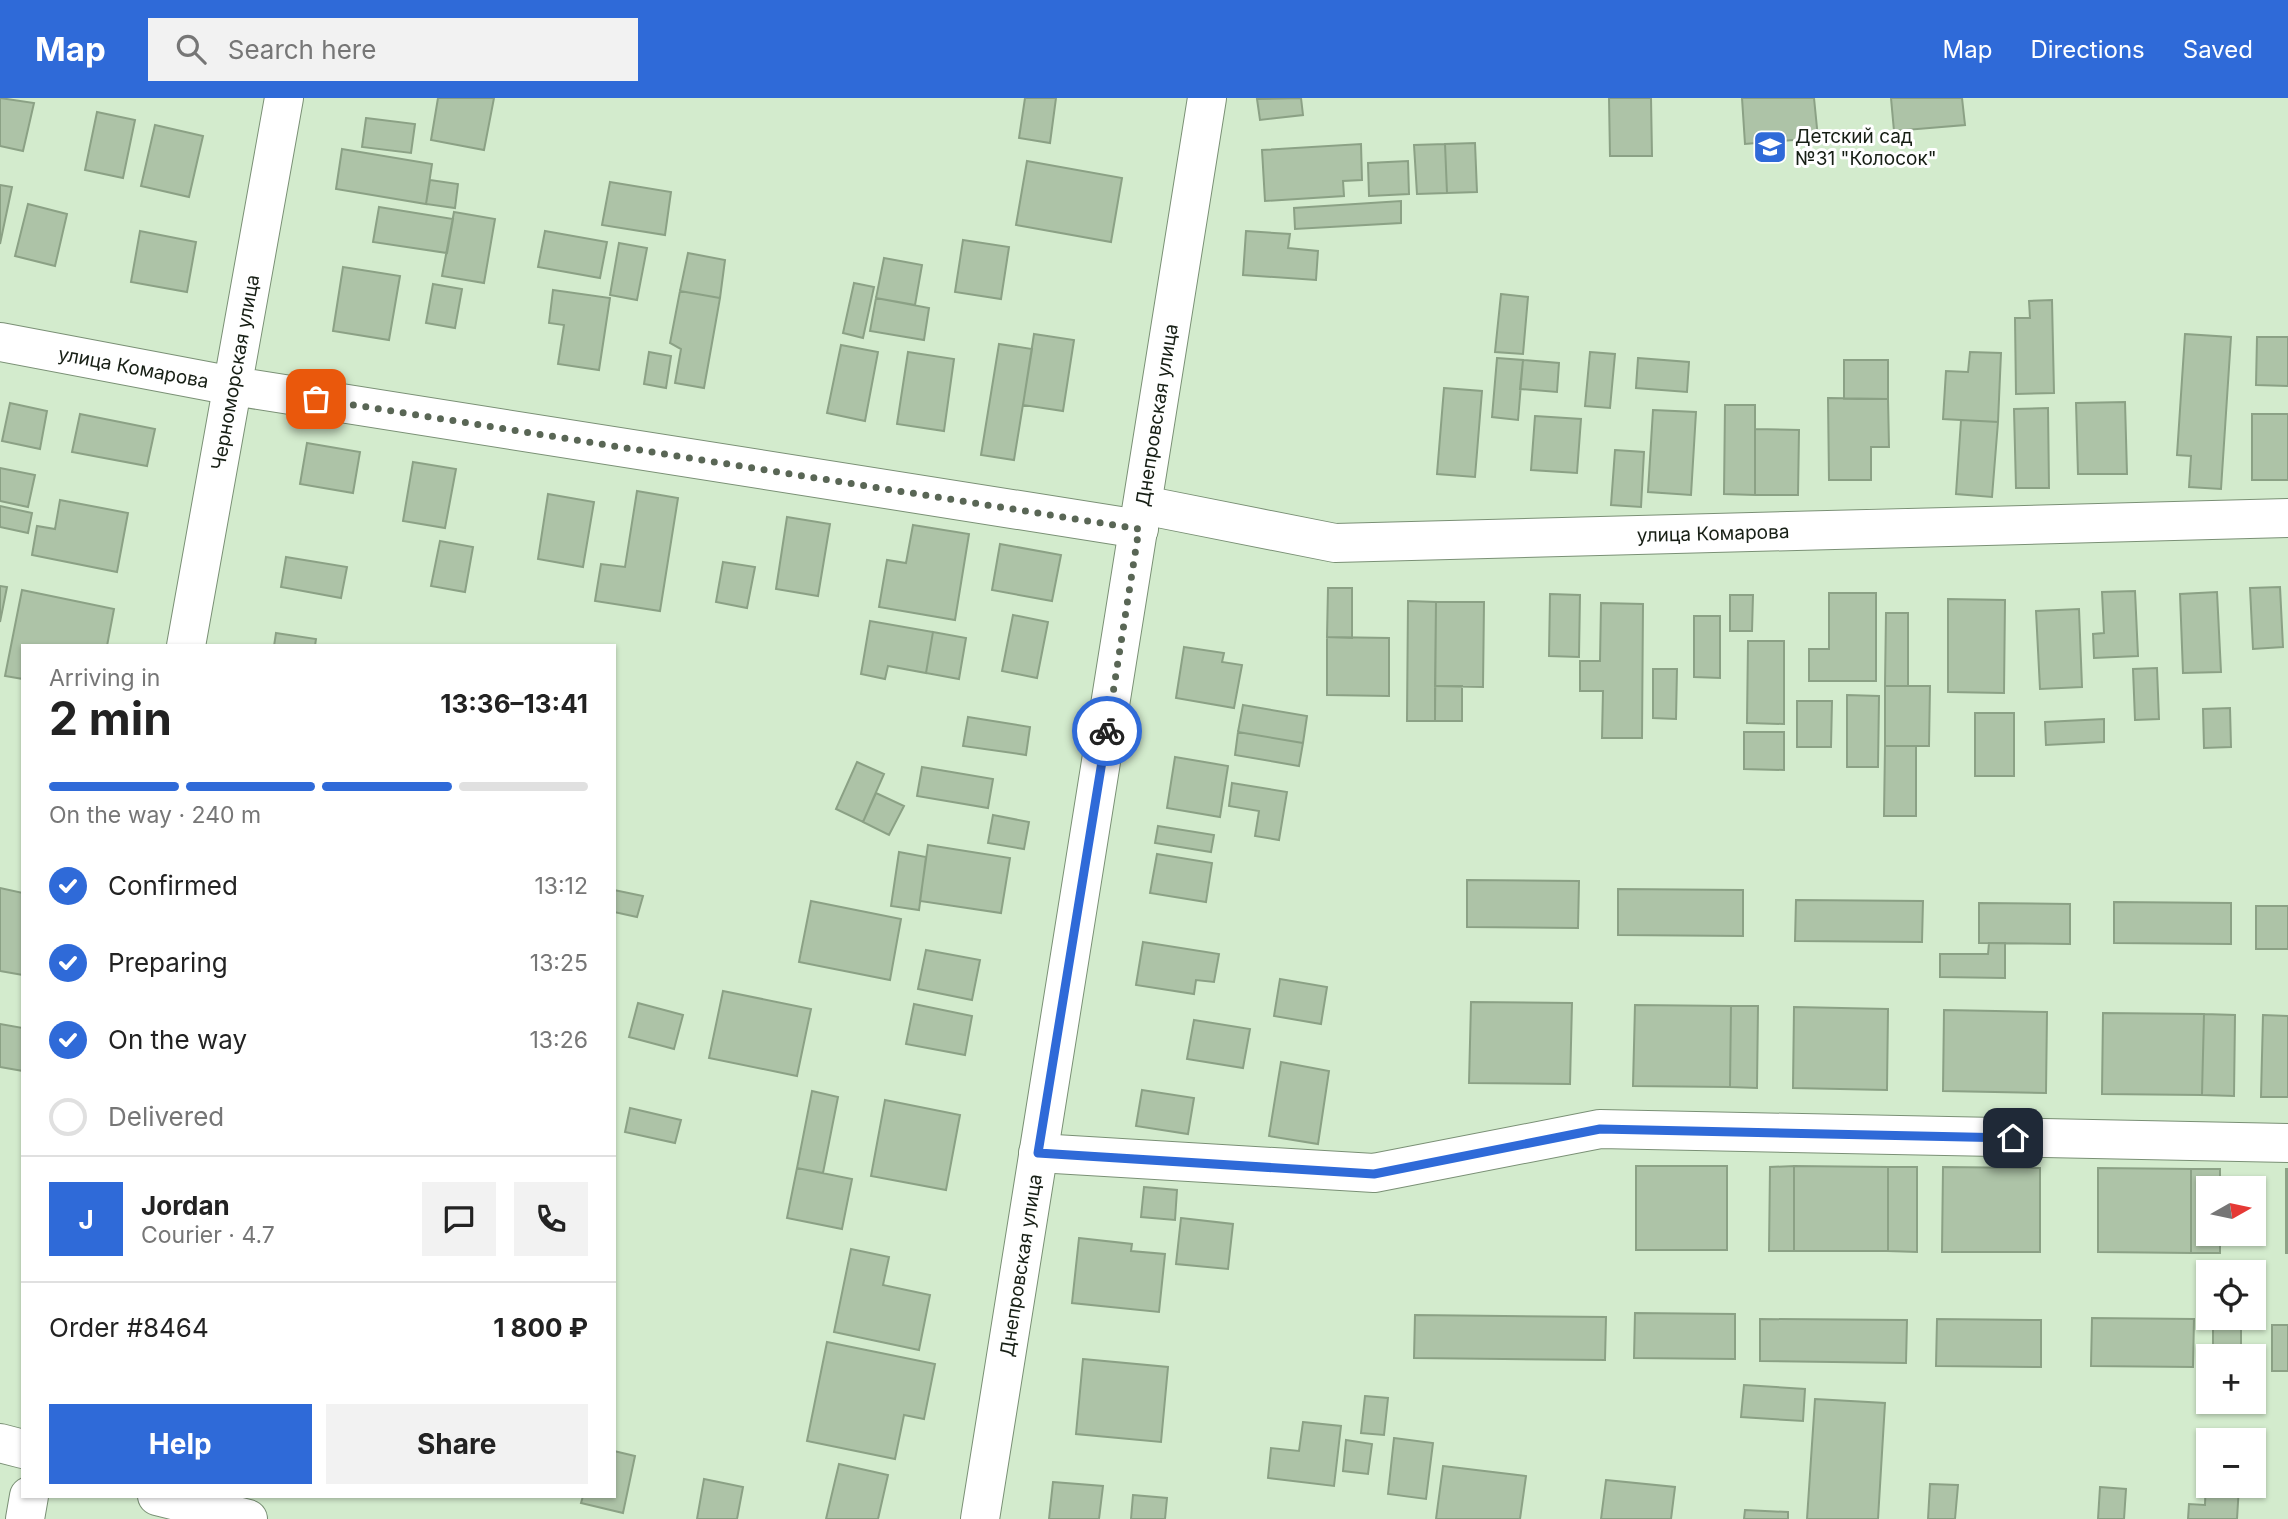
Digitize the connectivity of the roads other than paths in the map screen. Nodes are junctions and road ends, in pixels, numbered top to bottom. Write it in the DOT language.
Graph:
graph roads {
  1 [pos="284,98"];
  2 [pos="1207,98"];
  3 [pos="0,342"];
  4 [pos="233,386"];
  5 [pos="1141,517"];
  6 [pos="2288,518"];
  7 [pos="186,644"];
  8 [pos="2288,1143"];
  9 [pos="1038,1153"];
  10 [pos="0,1443"];
  11 [pos="21,1448"];
  12 [pos="29,1498"];
  13 [pos="165,1498"];
  14 [pos="25,1519"];
  15 [pos="248,1519"];
  16 [pos="980,1519"];
  1 -- 4 [label="street, Черноморская улица"];
  2 -- 5 [label="street, Днепровская улица"];
  3 -- 4 [label="street, улица Комарова"];
  4 -- 5 [label="street, улица Комарова"];
  4 -- 7 [label="street, Черноморская улица"];
  5 -- 6 [label="street, улица Комарова"];
  5 -- 9 [label="street, Днепровская улица"];
  8 -- 9 [label="street"];
  9 -- 16 [label="street, Днепровская улица"];
  10 -- 11 [label="street"];
  12 -- 14 [label="street"];
  13 -- 15 [label="street"];
}
